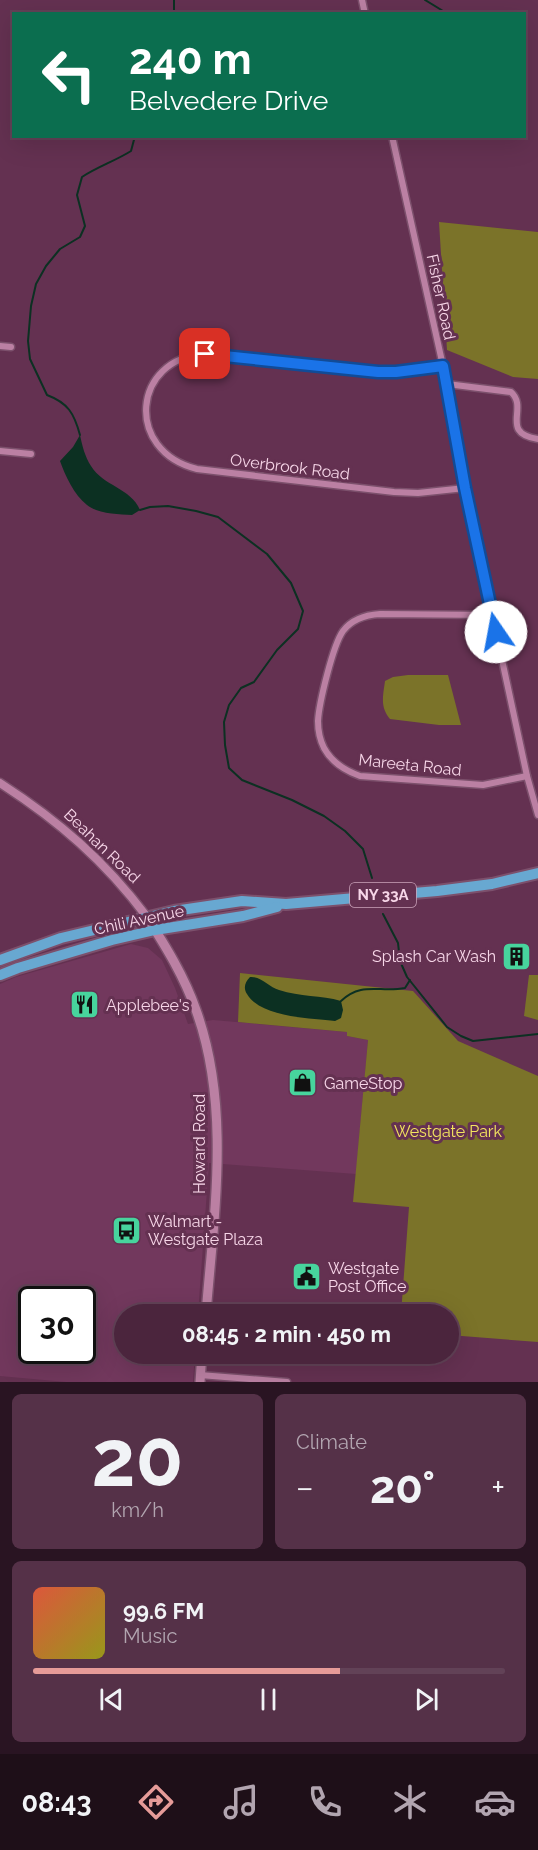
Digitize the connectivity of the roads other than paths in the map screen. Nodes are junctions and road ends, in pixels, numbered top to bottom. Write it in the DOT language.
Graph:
graph roads {
  1 [pos="392,138"];
  2 [pos="0,346"];
  3 [pos="10,347"];
  4 [pos="443,366"];
  5 [pos="447,384"];
  6 [pos="538,439"];
  7 [pos="0,451"];
  8 [pos="31,454"];
  9 [pos="465,488"];
  10 [pos="492,615"];
  11 [pos="527,776"];
  12 [pos="0,783"];
  13 [pos="538,815"];
  14 [pos="538,873"];
  15 [pos="286,904"];
  16 [pos="147,917"];
  17 [pos="155,930"];
  18 [pos="0,960"];
  19 [pos="0,975"];
  20 [pos="207,1304"];
  21 [pos="201,1364"];
  22 [pos="200,1379"];
  23 [pos="287,1382"];
  1 -- 4 [label="street, Fisher Road"];
  2 -- 3 [label="street"];
  4 -- 5 [label="street, Fisher Road"];
  4 -- 9 [label="street, Overbrook Road"];
  5 -- 6 [label="street"];
  5 -- 9 [label="street, Fisher Road"];
  7 -- 8 [label="street"];
  9 -- 10 [label="street, Fisher Road"];
  10 -- 11 [label="street, Fisher Road"];
  10 -- 11 [label="street, Mareeta Road"];
  11 -- 13 [label="street, Fisher Road"];
  12 -- 16 [label="street, Beahan Road"];
  14 -- 15 [label="main road, Chili Avenue / NY 33A"];
  15 -- 16 [label="main road, Chili Avenue / NY 33A"];
  15 -- 17 [label="main road, Chili Avenue / NY 33A"];
  16 -- 17 [label="main road, Howard Road"];
  16 -- 18 [label="main road, Chili Avenue / NY 33A"];
  17 -- 19 [label="main road, Chili Avenue / NY 33A"];
  17 -- 20 [label="main road, Howard Road"];
  21 -- 22 [label="main road"];
  22 -- 23 [label="street"];
}
